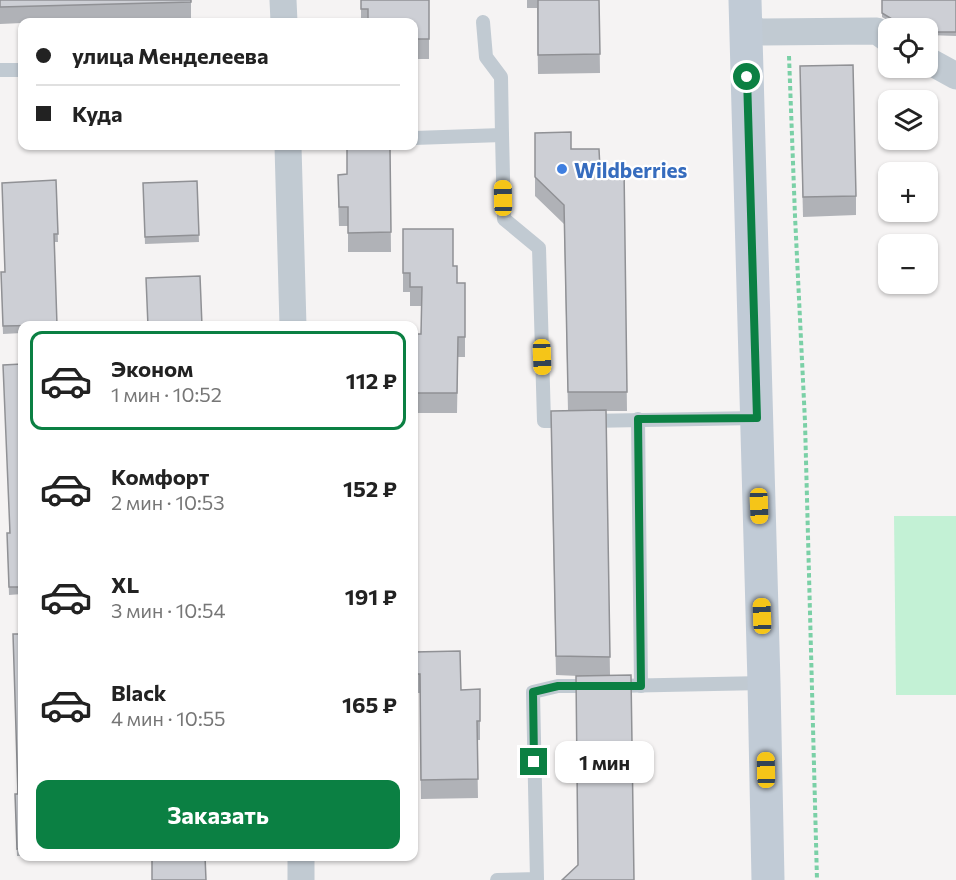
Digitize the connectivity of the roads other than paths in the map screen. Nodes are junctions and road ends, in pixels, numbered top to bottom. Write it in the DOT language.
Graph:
graph roads {
  1 [pos="283,0"];
  2 [pos="746,16"];
  3 [pos="284,18"];
  4 [pos="483,22"];
  5 [pos="878,32"];
  6 [pos="938,66"];
  7 [pos="0,70"];
  8 [pos="18,70"];
  9 [pos="956,76"];
  10 [pos="502,135"];
  11 [pos="418,138"];
  12 [pos="288,150"];
  13 [pos="294,321"];
  14 [pos="757,418"];
  15 [pos="638,419"];
  16 [pos="764,683"];
  17 [pos="641,686"];
  18 [pos="301,861"];
  19 [pos="301,880"];
  20 [pos="497,880"];
  21 [pos="768,880"];
  1 -- 3 [label="street"];
  2 -- 5 [label="street"];
  2 -- 14 [label="street"];
  4 -- 10 [label="lane"];
  6 -- 9 [label="street"];
  7 -- 8 [label="lane"];
  10 -- 11 [label="lane"];
  10 -- 15 [label="lane"];
  12 -- 13 [label="street"];
  14 -- 15 [label="lane"];
  14 -- 16 [label="street"];
  15 -- 17 [label="lane"];
  16 -- 17 [label="lane"];
  16 -- 21 [label="street"];
  17 -- 20 [label="lane"];
  18 -- 19 [label="street"];
}
